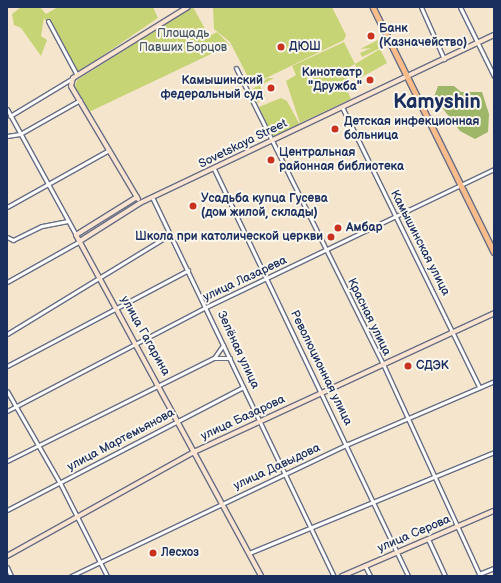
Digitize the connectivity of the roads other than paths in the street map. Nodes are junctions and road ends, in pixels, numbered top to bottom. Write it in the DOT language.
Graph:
graph roads {
  1 [pos="188,7"];
  2 [pos="373,7"];
  3 [pos="421,7"];
  4 [pos="460,7"];
  5 [pos="48,21"];
  6 [pos="494,35"];
  7 [pos="475,44"];
  8 [pos="444,59"];
  9 [pos="236,68"];
  10 [pos="77,75"];
  11 [pos="408,76"];
  12 [pos="494,76"];
  13 [pos="73,78"];
  14 [pos="80,100"];
  15 [pos="342,107"];
  16 [pos="7,109"];
  17 [pos="10,116"];
  18 [pos="20,134"];
  19 [pos="7,136"];
  20 [pos="273,141"];
  21 [pos="109,150"];
  22 [pos="214,169"];
  23 [pos="494,170"];
  24 [pos="47,184"];
  25 [pos="461,186"];
  26 [pos="137,197"];
  27 [pos="153,199"];
  28 [pos="140,203"];
  29 [pos="7,207"];
  30 [pos="397,217"];
  31 [pos="67,221"];
  32 [pos="170,234"];
  33 [pos="76,235"];
  34 [pos="7,237"];
  35 [pos="80,241"];
  36 [pos="327,251"];
  37 [pos="494,252"];
  38 [pos="188,270"];
  39 [pos="267,278"];
  40 [pos="101,279"];
  41 [pos="7,282"];
  42 [pos="206,307"];
  43 [pos="118,308"];
  44 [pos="494,313"];
  45 [pos="455,332"];
  46 [pos="7,334"];
  47 [pos="137,343"];
  48 [pos="223,345"];
  49 [pos="214,358"];
  50 [pos="230,358"];
  51 [pos="383,364"];
  52 [pos="7,366"];
  53 [pos="494,381"];
  54 [pos="159,384"];
  55 [pos="243,387"];
  56 [pos="480,387"];
  57 [pos="7,390"];
  58 [pos="323,392"];
  59 [pos="15,406"];
  60 [pos="7,411"];
  61 [pos="408,417"];
  62 [pos="179,420"];
  63 [pos="261,420"];
  64 [pos="348,444"];
  65 [pos="38,445"];
  66 [pos="196,451"];
  67 [pos="494,452"];
  68 [pos="7,461"];
  69 [pos="286,474"];
  70 [pos="436,476"];
  71 [pos="60,483"];
  72 [pos="375,502"];
  73 [pos="222,503"];
  74 [pos="7,510"];
  75 [pos="494,511"];
  76 [pos="78,516"];
  77 [pos="458,526"];
  78 [pos="313,528"];
  79 [pos="428,539"];
  80 [pos="397,552"];
  81 [pos="249,553"];
  82 [pos="7,556"];
  83 [pos="100,562"];
  84 [pos="365,566"];
  85 [pos="7,567"];
  86 [pos="494,568"];
  87 [pos="480,575"];
  88 [pos="11,576"];
  89 [pos="71,576"];
  90 [pos="107,576"];
  91 [pos="260,576"];
  92 [pos="334,576"];
  93 [pos="342,576"];
  94 [pos="370,576"];
  95 [pos="408,576"];
  96 [pos="445,576"];
  1 -- 10 [label="street"];
  2 -- 11 [label="main road"];
  3 -- 8 [label="street"];
  4 -- 7 [label="street"];
  5 -- 10 [label="street"];
  6 -- 7 [label="street, Sovetskaya Street"];
  7 -- 8 [label="street, Sovetskaya Street"];
  7 -- 12 [label="street"];
  8 -- 11 [label="street, Sovetskaya Street"];
  9 -- 20 [label="street, Красная улица"];
  10 -- 13 [label="street"];
  11 -- 15 [label="street, Sovetskaya Street"];
  11 -- 25 [label="main road"];
  13 -- 14 [label="street"];
  13 -- 17 [label="street"];
  14 -- 18 [label="street"];
  14 -- 21 [label="street"];
  15 -- 20 [label="street, Sovetskaya Street"];
  15 -- 30 [label="street, Камышинская улица"];
  16 -- 17 [label="street, улица Гагарина"];
  17 -- 18 [label="street, улица Гагарина"];
  18 -- 19 [label="street"];
  18 -- 24 [label="street, улица Гагарина"];
  20 -- 22 [label="street, Sovetskaya Street"];
  20 -- 36 [label="street, Красная улица"];
  21 -- 24 [label="street"];
  21 -- 26 [label="street"];
  22 -- 27 [label="street, Sovetskaya Street"];
  22 -- 39 [label="street, Революционная улица"];
  23 -- 25 [label="street, улица Лазарева"];
  24 -- 29 [label="street"];
  24 -- 31 [label="street, улица Гагарина"];
  25 -- 30 [label="street, улица Лазарева"];
  25 -- 37 [label="main road"];
  26 -- 28 [label="street"];
  26 -- 33 [label="street"];
  27 -- 28 [label="street, Sovetskaya Street"];
  27 -- 32 [label="street, Зелёная улица"];
  28 -- 35 [label="street, Sovetskaya Street"];
  30 -- 36 [label="street, улица Лазарева"];
  30 -- 45 [label="street, Камышинская улица"];
  31 -- 33 [label="street, улица Гагарина"];
  31 -- 34 [label="street"];
  32 -- 38 [label="street, Зелёная улица"];
  32 -- 40 [label="street"];
  33 -- 35 [label="street, улица Гагарина"];
  35 -- 40 [label="street, улица Гагарина"];
  35 -- 41 [label="street, Sovetskaya Street"];
  36 -- 39 [label="street, улица Лазарева"];
  36 -- 51 [label="street, Красная улица"];
  38 -- 42 [label="street, Зелёная улица"];
  38 -- 43 [label="street"];
  39 -- 42 [label="street, улица Лазарева"];
  39 -- 58 [label="street, Революционная улица"];
  40 -- 43 [label="street, улица Гагарина"];
  40 -- 46 [label="street"];
  42 -- 47 [label="street, улица Лазарева"];
  42 -- 48 [label="street, Зелёная улица"];
  43 -- 47 [label="street, улица Гагарина"];
  43 -- 52 [label="street"];
  44 -- 45 [label="street, улица Базарова"];
  45 -- 51 [label="street, улица Базарова"];
  45 -- 56 [label="street, Камышинская улица"];
  47 -- 54 [label="street, улица Гагарина"];
  47 -- 59 [label="street, улица Лазарева"];
  48 -- 49 [label="street"];
  48 -- 50 [label="street, Зелёная улица"];
  49 -- 50 [label="street"];
  49 -- 54 [label="street"];
  50 -- 55 [label="street, Зелёная улица"];
  51 -- 58 [label="street, улица Базарова"];
  51 -- 61 [label="street, Красная улица"];
  53 -- 56 [label="street, улица Давыдова"];
  54 -- 62 [label="street, улица Гагарина"];
  54 -- 65 [label="street"];
  55 -- 62 [label="street, улица Мартемьянова"];
  55 -- 63 [label="street, Зелёная улица"];
  56 -- 61 [label="street, улица Давыдова"];
  57 -- 59 [label="street"];
  58 -- 63 [label="street, улица Базарова"];
  58 -- 64 [label="street, Революционная улица"];
  59 -- 60 [label="street, улица Лазарева"];
  59 -- 65 [label="street"];
  61 -- 64 [label="street, улица Давыдова"];
  61 -- 70 [label="street, Красная улица"];
  62 -- 66 [label="street, улица Гагарина"];
  62 -- 71 [label="street, улица Мартемьянова"];
  63 -- 66 [label="street, улица Базарова"];
  63 -- 69 [label="street, Зелёная улица"];
  64 -- 69 [label="street, улица Давыдова"];
  64 -- 72 [label="street, Революционная улица"];
  65 -- 68 [label="street"];
  65 -- 71 [label="street"];
  66 -- 73 [label="street, улица Гагарина"];
  66 -- 76 [label="street, улица Базарова"];
  67 -- 70 [label="street"];
  69 -- 73 [label="street, улица Давыдова"];
  69 -- 78 [label="street, Зелёная улица"];
  70 -- 72 [label="street"];
  70 -- 77 [label="street, Красная улица"];
  71 -- 74 [label="street, улица Мартемьянова"];
  71 -- 76 [label="street"];
  72 -- 78 [label="street"];
  72 -- 80 [label="street, Революционная улица"];
  73 -- 81 [label="street, улица Гагарина"];
  73 -- 83 [label="street, улица Давыдова"];
  75 -- 77 [label="street, улица Серова"];
  76 -- 82 [label="street, улица Базарова"];
  76 -- 83 [label="street"];
  77 -- 79 [label="street, улица Серова"];
  77 -- 87 [label="street, Красная улица"];
  78 -- 81 [label="street"];
  78 -- 92 [label="street, Зелёная улица"];
  79 -- 80 [label="street, улица Серова"];
  79 -- 96 [label="street"];
  80 -- 84 [label="street, улица Серова"];
  80 -- 95 [label="street, Революционная улица"];
  81 -- 91 [label="street, улица Гагарина"];
  83 -- 89 [label="street, улица Давыдова"];
  83 -- 90 [label="street"];
  84 -- 93 [label="street, улица Серова"];
  84 -- 94 [label="street"];
  85 -- 88 [label="street"];
  86 -- 87 [label="street"];
}
